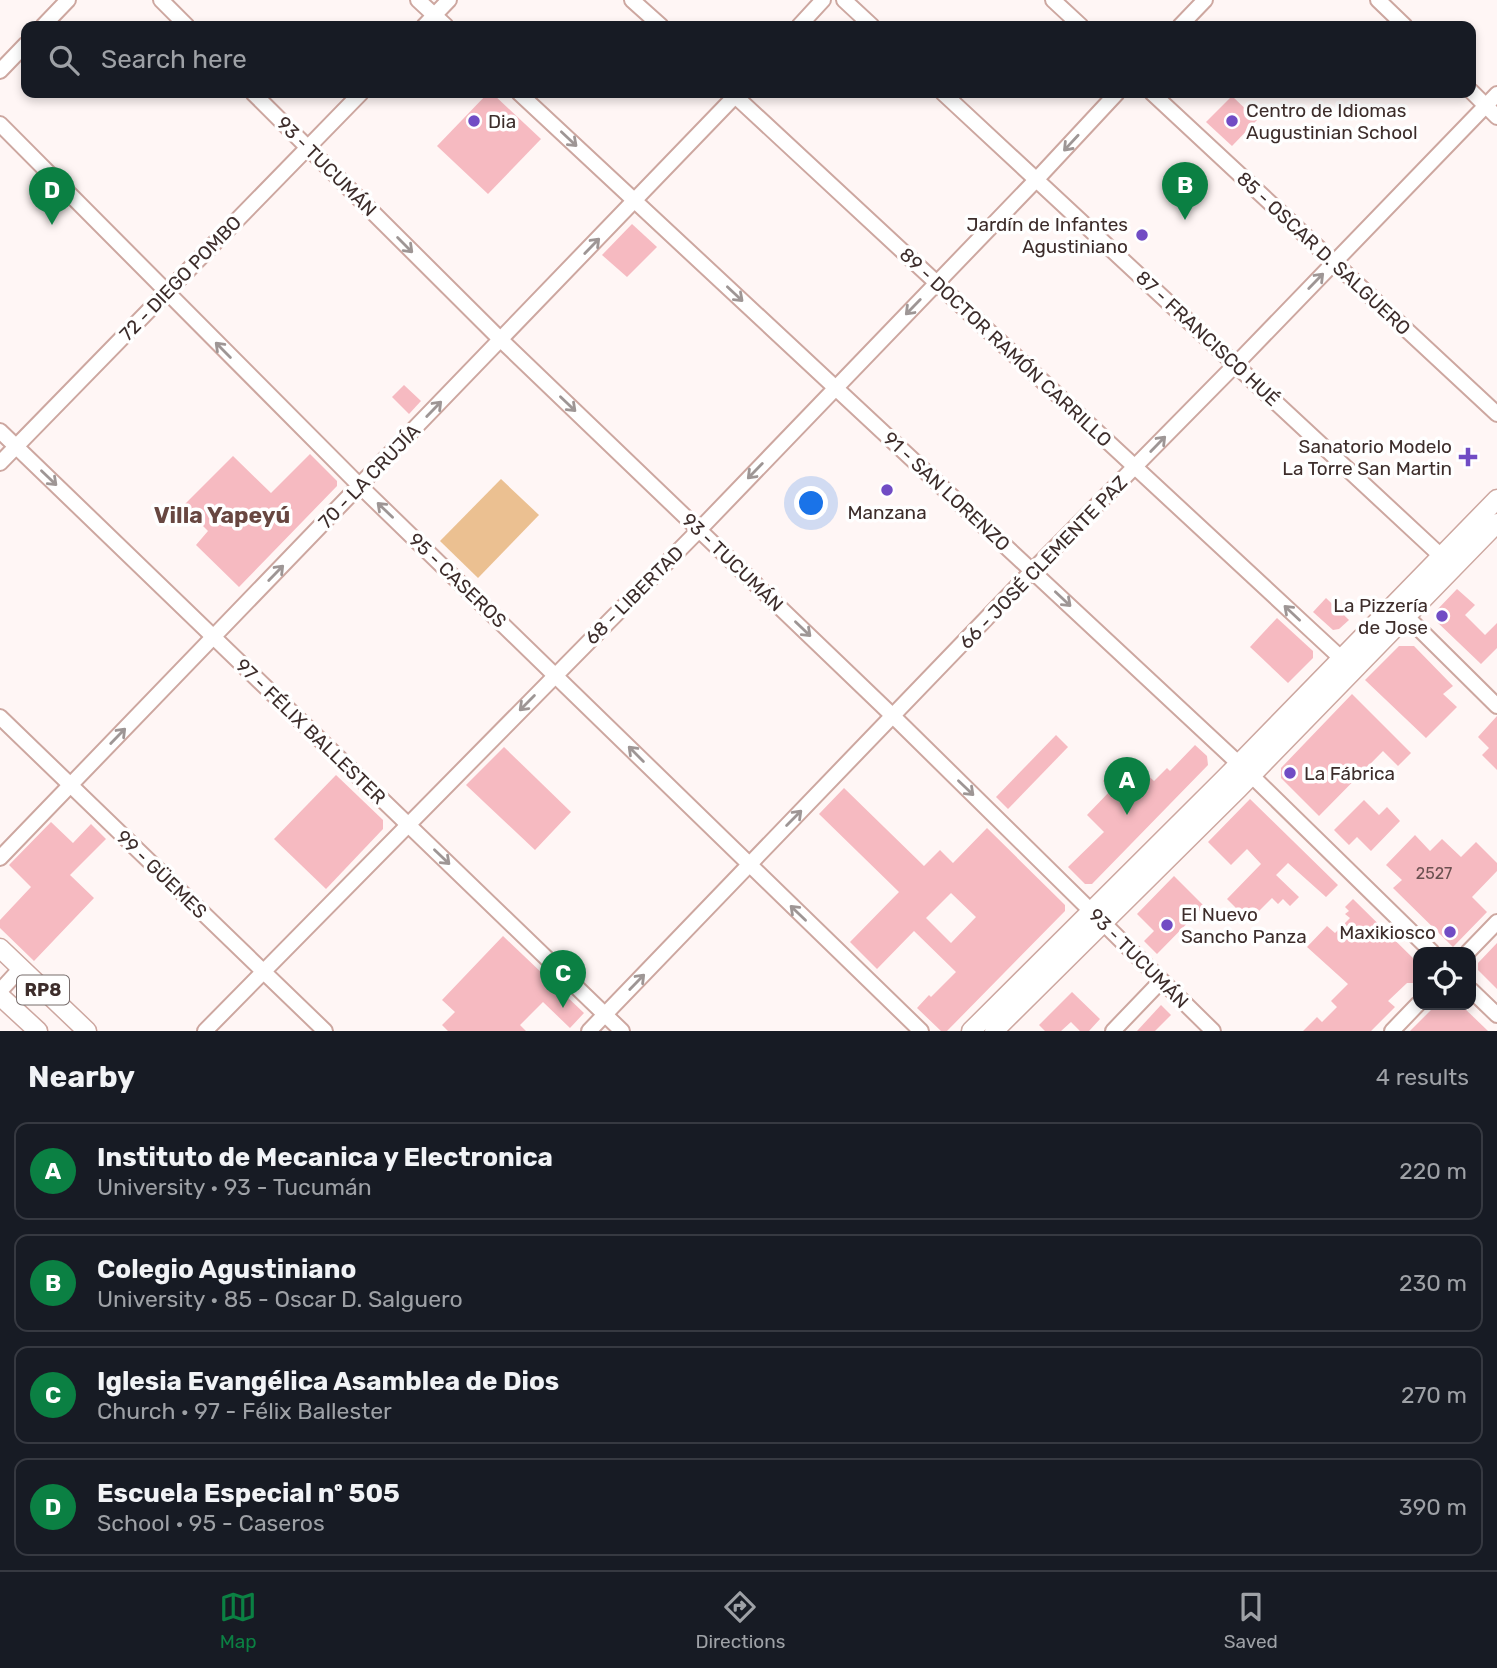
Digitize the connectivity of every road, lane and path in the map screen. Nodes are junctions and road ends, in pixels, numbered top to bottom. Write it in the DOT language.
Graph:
graph roads {
  1 [pos="68,0"];
  2 [pos="161,0"];
  3 [pos="418,0"];
  4 [pos="449,0"];
  5 [pos="632,0"];
  6 [pos="823,0"];
  7 [pos="844,0"];
  8 [pos="1053,0"];
  9 [pos="1205,0"];
  10 [pos="1378,0"];
  11 [pos="48,21"];
  12 [pos="182,21"];
  13 [pos="430,21"];
  14 [pos="655,21"];
  15 [pos="804,21"];
  16 [pos="867,21"];
  17 [pos="1076,21"];
  18 [pos="1185,21"];
  19 [pos="1400,21"];
  20 [pos="21,49"];
  21 [pos="0,71"];
  22 [pos="1497,94"];
  23 [pos="1476,96"];
  24 [pos="258,98"];
  25 [pos="356,98"];
  26 [pos="524,98"];
  27 [pos="731,98"];
  28 [pos="739,98"];
  29 [pos="948,98"];
  30 [pos="1112,98"];
  31 [pos="1157,98"];
  32 [pos="1486,105"];
  33 [pos="1497,117"];
  34 [pos="0,124"];
  35 [pos="308,148"];
  36 [pos="1036,180"];
  37 [pos="636,201"];
  38 [pos="1334,262"];
  39 [pos="937,282"];
  40 [pos="166,292"];
  41 [pos="500,340"];
  42 [pos="1236,364"];
  43 [pos="835,387"];
  44 [pos="1497,414"];
  45 [pos="0,431"];
  46 [pos="16,447"];
  47 [pos="0,463"];
  48 [pos="1135,467"];
  49 [pos="360,486"];
  50 [pos="1497,499"];
  51 [pos="1497,523"];
  52 [pos="699,530"];
  53 [pos="1441,556"];
  54 [pos="1032,570"];
  55 [pos="1400,610"];
  56 [pos="213,638"];
  57 [pos="1342,659"];
  58 [pos="556,674"];
  59 [pos="1497,706"];
  60 [pos="0,717"];
  61 [pos="894,717"];
  62 [pos="1245,770"];
  63 [pos="70,785"];
  64 [pos="407,823"];
  65 [pos="0,858"];
  66 [pos="748,865"];
  67 [pos="1098,918"];
  68 [pos="1497,922"];
  69 [pos="1427,947"];
  70 [pos="1473,947"];
  71 [pos="0,948"];
  72 [pos="21,968"];
  73 [pos="263,972"];
  74 [pos="1161,981"];
  75 [pos="0,994"];
  76 [pos="1476,995"];
  77 [pos="1413,1009"];
  78 [pos="605,1015"];
  79 [pos="1497,1015"];
  80 [pos="38,1031"];
  81 [pos="87,1031"];
  82 [pos="205,1031"];
  83 [pos="325,1031"];
  84 [pos="589,1031"];
  85 [pos="622,1031"];
  86 [pos="921,1031"];
  87 [pos="971,1031"];
  88 [pos="994,1031"];
  89 [pos="1113,1031"];
  90 [pos="1213,1031"];
  91 [pos="1392,1031"];
  1 -- 11 [label="street"];
  2 -- 12 [label="street"];
  3 -- 13 [label="street"];
  4 -- 13 [label="street"];
  5 -- 14 [label="street"];
  6 -- 15 [label="street"];
  7 -- 16 [label="street"];
  8 -- 17 [label="street"];
  9 -- 18 [label="street"];
  10 -- 19 [label="street"];
  20 -- 21 [label="street"];
  22 -- 32 [label="street, 66 - JOSÉ CLEMENTE PAZ"];
  23 -- 32 [label="street"];
  24 -- 35 [label="street, 93 - TUCUMÁN"];
  25 -- 35 [label="street, 72 - DIEGO POMBO"];
  26 -- 37 [label="street, 91 - SAN LORENZO, one-way"];
  27 -- 37 [label="street, 70 - LA CRUJÍA"];
  28 -- 39 [label="street, 89 - DOCTOR RAMÓN CARRILLO"];
  29 -- 36 [label="street, 87 - FRANCISCO HUÉ"];
  30 -- 36 [label="street, 68 - LIBERTAD, one-way"];
  31 -- 38 [label="street, 85 - OSCAR D. SALGUERO"];
  32 -- 33 [label="street"];
  32 -- 38 [label="street, 66 - JOSÉ CLEMENTE PAZ"];
  34 -- 40 [label="street, 95 - CASEROS"];
  35 -- 40 [label="street, 72 - DIEGO POMBO"];
  35 -- 41 [label="street, 93 - TUCUMÁN, one-way"];
  36 -- 39 [label="street, 68 - LIBERTAD"];
  36 -- 42 [label="street, 87 - FRANCISCO HUÉ"];
  41 -- 37 [label="street, 70 - LA CRUJÍA, one-way"];
  37 -- 43 [label="street, 91 - SAN LORENZO, one-way"];
  42 -- 38 [label="street, 66 - JOSÉ CLEMENTE PAZ, one-way"];
  38 -- 44 [label="street, 85 - OSCAR D. SALGUERO"];
  39 -- 43 [label="street, 68 - LIBERTAD, one-way"];
  39 -- 48 [label="street, 89 - DOCTOR RAMÓN CARRILLO"];
  40 -- 46 [label="street, 72 - DIEGO POMBO"];
  49 -- 40 [label="street, 95 - CASEROS, one-way"];
  49 -- 41 [label="street, 70 - LA CRUJÍA, one-way"];
  41 -- 52 [label="street, 93 - TUCUMÁN, one-way"];
  48 -- 42 [label="street, 66 - JOSÉ CLEMENTE PAZ, one-way"];
  42 -- 53 [label="street, 87 - FRANCISCO HUÉ"];
  43 -- 52 [label="street, 68 - LIBERTAD, one-way"];
  43 -- 54 [label="street, 91 - SAN LORENZO"];
  45 -- 46 [label="street, 97 - FÉLIX BALLESTER"];
  46 -- 47 [label="street, 72 - DIEGO POMBO"];
  46 -- 56 [label="street, 97 - FÉLIX BALLESTER, one-way"];
  48 -- 54 [label="street, 66 - JOSÉ CLEMENTE PAZ"];
  57 -- 48 [label="street, 89 - DOCTOR RAMÓN CARRILLO, one-way"];
  56 -- 49 [label="street, 70 - LA CRUJÍA, one-way"];
  58 -- 49 [label="street, 95 - CASEROS, one-way"];
  50 -- 53 [label="main road"];
  51 -- 55 [label="main road"];
  52 -- 58 [label="street, 68 - LIBERTAD"];
  52 -- 61 [label="street, 93 - TUCUMÁN, one-way"];
  53 -- 55 [label="main road"];
  54 -- 61 [label="street, 66 - JOSÉ CLEMENTE PAZ"];
  54 -- 62 [label="street, 91 - SAN LORENZO, one-way"];
  55 -- 57 [label="main road"];
  55 -- 59 [label="street"];
  55 -- 62 [label="main road"];
  63 -- 56 [label="street, 70 - LA CRUJÍA, one-way"];
  56 -- 64 [label="street, 97 - FÉLIX BALLESTER"];
  57 -- 62 [label="main road"];
  58 -- 64 [label="street, 68 - LIBERTAD, one-way"];
  66 -- 58 [label="street, 95 - CASEROS, one-way"];
  60 -- 63 [label="street, 99 - GÜEMES"];
  66 -- 61 [label="street, 66 - JOSÉ CLEMENTE PAZ, one-way"];
  61 -- 67 [label="street, 93 - TUCUMÁN, one-way"];
  62 -- 67 [label="main road"];
  62 -- 69 [label="street, 91 - SAN LORENZO"];
  63 -- 65 [label="street, 70 - LA CRUJÍA"];
  63 -- 73 [label="street, 99 - GÜEMES"];
  64 -- 73 [label="street, 68 - LIBERTAD"];
  64 -- 78 [label="street, 97 - FÉLIX BALLESTER, one-way"];
  78 -- 66 [label="street, 66 - JOSÉ CLEMENTE PAZ, one-way"];
  86 -- 66 [label="street, 95 - CASEROS, one-way"];
  67 -- 74 [label="street, 93 - TUCUMÁN"];
  67 -- 87 [label="main road"];
  67 -- 88 [label="main road"];
  68 -- 70 [label="street"];
  71 -- 72 [label="main road, RP8"];
  72 -- 75 [label="street"];
  72 -- 81 [label="main road, RP8"];
  73 -- 82 [label="street, 68 - LIBERTAD"];
  73 -- 83 [label="street, 99 - GÜEMES"];
  74 -- 89 [label="street"];
  74 -- 90 [label="street, 93 - TUCUMÁN"];
  75 -- 80 [label="main road, RP8"];
  76 -- 79 [label="street"];
  77 -- 91 [label="street"];
  78 -- 84 [label="street, 66 - JOSÉ CLEMENTE PAZ"];
  78 -- 85 [label="street, 97 - FÉLIX BALLESTER"];
}
